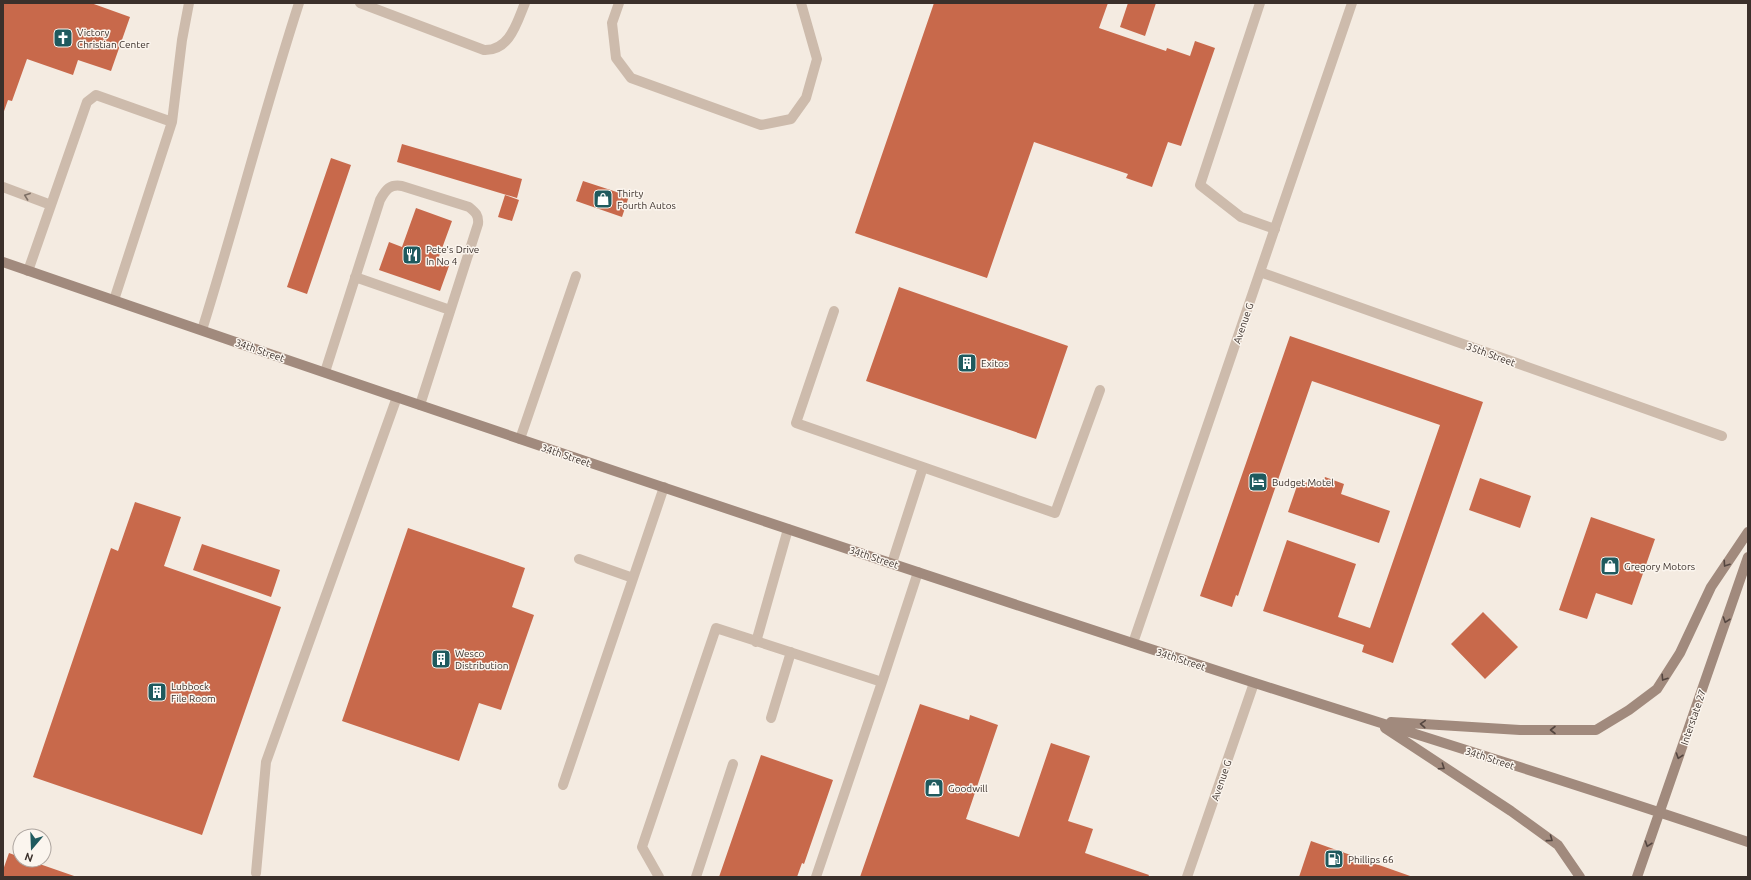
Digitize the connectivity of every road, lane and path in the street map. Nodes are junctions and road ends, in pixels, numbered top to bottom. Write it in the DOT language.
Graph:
graph roads {
  1 [pos="299,3"];
  2 [pos="360,3"];
  3 [pos="525,3"];
  4 [pos="619,3"];
  5 [pos="801,3"];
  6 [pos="1260,3"];
  7 [pos="1352,3"];
  8 [pos="186,4"];
  9 [pos="172,122"];
  10 [pos="3,187"];
  11 [pos="51,205"];
  12 [pos="1275,229"];
  13 [pos="3,262"];
  14 [pos="28,271"];
  15 [pos="1260,272"];
  16 [pos="576,276"];
  17 [pos="355,277"];
  18 [pos="114,300"];
  19 [pos="450,310"];
  20 [pos="834,311"];
  21 [pos="202,330"];
  22 [pos="325,372"];
  23 [pos="1100,390"];
  24 [pos="397,397"];
  25 [pos="420,405"];
  26 [pos="1722,436"];
  27 [pos="520,439"];
  28 [pos="923,467"];
  29 [pos="664,488"];
  30 [pos="788,529"];
  31 [pos="1748,532"];
  32 [pos="1748,557"];
  33 [pos="579,559"];
  34 [pos="892,563"];
  35 [pos="918,572"];
  36 [pos="633,578"];
  37 [pos="756,642"];
  38 [pos="1133,643"];
  39 [pos="791,652"];
  40 [pos="882,682"];
  41 [pos="1254,683"];
  42 [pos="771,718"];
  43 [pos="1375,721"];
  44 [pos="733,764"];
  45 [pos="563,785"];
  46 [pos="1660,811"];
  47 [pos="1748,842"];
  48 [pos="255,875"];
  49 [pos="266,877"];
  50 [pos="659,877"];
  51 [pos="696,877"];
  52 [pos="816,877"];
  53 [pos="1187,877"];
  54 [pos="1580,877"];
  55 [pos="1637,877"];
  1 -- 21 [label="street"];
  2 -- 3 [label="street"];
  4 -- 5 [label="street"];
  6 -- 12 [label="street"];
  7 -- 12 [label="street, Avenue G"];
  8 -- 9 [label="street"];
  9 -- 11 [label="street"];
  9 -- 18 [label="street"];
  11 -- 10 [label="street, one-way"];
  11 -- 14 [label="street"];
  12 -- 15 [label="street, Avenue G"];
  13 -- 14 [label="main road, 34th Street"];
  14 -- 18 [label="main road, 34th Street"];
  15 -- 26 [label="street, 35th Street"];
  15 -- 38 [label="street, Avenue G"];
  16 -- 27 [label="street"];
  17 -- 19 [label="street"];
  17 -- 19 [label="street"];
  17 -- 22 [label="street"];
  18 -- 21 [label="main road, 34th Street"];
  19 -- 25 [label="street"];
  20 -- 28 [label="street"];
  21 -- 22 [label="main road, 34th Street"];
  22 -- 24 [label="main road, 34th Street"];
  23 -- 28 [label="street"];
  24 -- 25 [label="main road, 34th Street"];
  24 -- 48 [label="street"];
  25 -- 27 [label="main road, 34th Street"];
  27 -- 29 [label="main road, 34th Street"];
  28 -- 34 [label="street"];
  29 -- 30 [label="main road, 34th Street"];
  29 -- 36 [label="street"];
  30 -- 34 [label="main road, 34th Street"];
  30 -- 37 [label="street"];
  31 -- 43 [label="main road, one-way"];
  32 -- 46 [label="main road, Interstate 27, one-way"];
  33 -- 36 [label="street"];
  34 -- 35 [label="main road, 34th Street"];
  35 -- 38 [label="main road, 34th Street"];
  35 -- 40 [label="street"];
  36 -- 45 [label="street"];
  37 -- 39 [label="street"];
  37 -- 50 [label="street"];
  38 -- 41 [label="main road, 34th Street"];
  39 -- 40 [label="street"];
  39 -- 42 [label="street"];
  40 -- 52 [label="street"];
  41 -- 43 [label="main road, 34th Street"];
  41 -- 53 [label="street, Avenue G"];
  43 -- 46 [label="main road, 34th Street"];
  43 -- 54 [label="main road, one-way"];
  44 -- 51 [label="street"];
  46 -- 47 [label="main road, 34th Street"];
  46 -- 55 [label="main road, Interstate 27, one-way"];
  48 -- 49 [label="street"];
}
